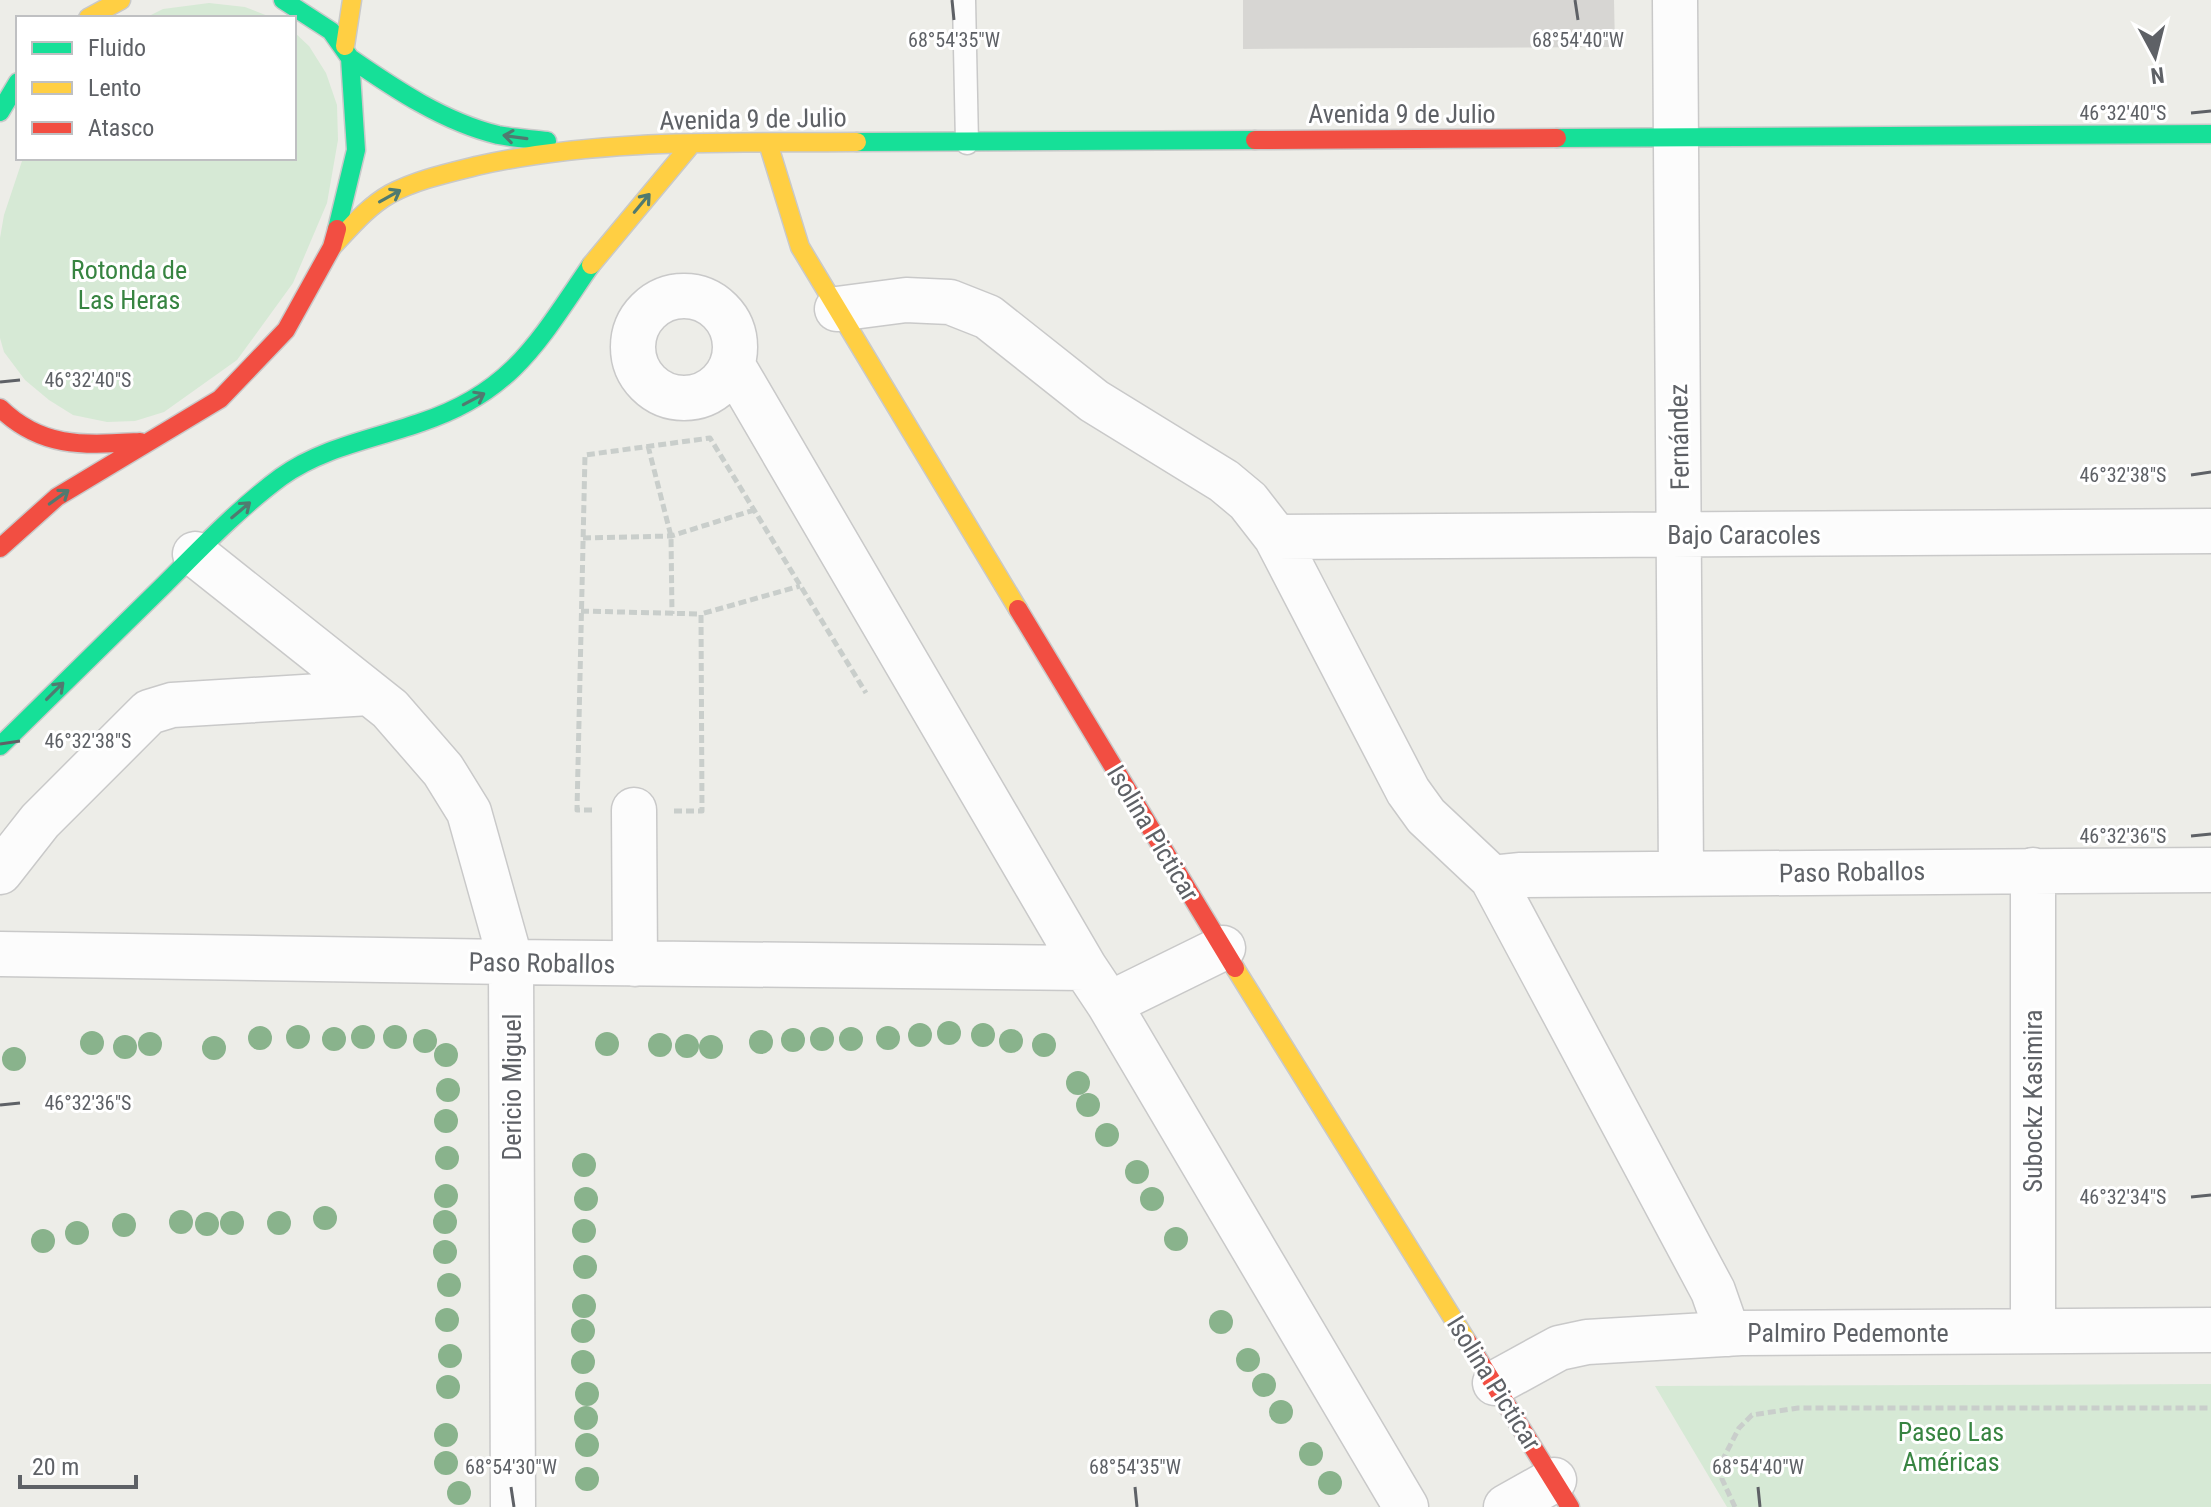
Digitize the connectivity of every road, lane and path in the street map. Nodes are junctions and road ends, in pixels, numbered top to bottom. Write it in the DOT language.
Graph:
graph roads {
  1 [pos="121,0"];
  2 [pos="283,0"];
  3 [pos="352,0"];
  4 [pos="964,0"];
  5 [pos="1675,0"];
  6 [pos="92,16"];
  7 [pos="348,52"];
  8 [pos="16,85"];
  9 [pos="0,112"];
  10 [pos="2211,134"];
  11 [pos="1676,138"];
  12 [pos="768,143"];
  13 [pos="967,143"];
  14 [pos="690,146"];
  15 [pos="593,148"];
  16 [pos="332,247"];
  17 [pos="837,309"];
  18 [pos="732,364"];
  19 [pos="0,408"];
  20 [pos="146,442"];
  21 [pos="648,446"];
  22 [pos="754,510"];
  23 [pos="2211,531"];
  24 [pos="671,536"];
  25 [pos="1679,536"];
  26 [pos="1276,537"];
  27 [pos="583,538"];
  28 [pos="0,548"];
  29 [pos="195,554"];
  30 [pos="800,586"];
  31 [pos="581,611"];
  32 [pos="672,614"];
  33 [pos="701,614"];
  34 [pos="369,693"];
  35 [pos="866,693"];
  36 [pos="0,746"];
  37 [pos="634,810"];
  38 [pos="2033,870"];
  39 [pos="2211,870"];
  40 [pos="0,872"];
  41 [pos="1681,874"];
  42 [pos="1492,878"];
  43 [pos="1223,948"];
  44 [pos="0,954"];
  45 [pos="511,962"];
  46 [pos="635,964"];
  47 [pos="1085,968"];
  48 [pos="1109,1004"];
  49 [pos="2211,1330"];
  50 [pos="2033,1331"];
  51 [pos="1728,1334"];
  52 [pos="1495,1383"];
  53 [pos="2211,1408"];
  54 [pos="1562,1494"];
  55 [pos="513,1507"];
  56 [pos="1406,1507"];
  57 [pos="1506,1507"];
  58 [pos="1735,1507"];
  1 -- 6 [label="main road"];
  2 -- 7 [label="main road"];
  3 -- 7 [label="main road"];
  4 -- 13 [label="lane"];
  5 -- 11 [label="street, Fernández"];
  15 -- 7 [label="main road, one-way"];
  7 -- 16 [label="main road"];
  8 -- 9 [label="main road"];
  10 -- 11 [label="main road, Avenida 9 de Julio"];
  11 -- 13 [label="main road, Avenida 9 de Julio"];
  11 -- 25 [label="street, Fernández"];
  12 -- 13 [label="main road, Avenida 9 de Julio"];
  12 -- 14 [label="main road, Avenida 9 de Julio"];
  12 -- 17 [label="main road, Isolina Picticar"];
  14 -- 15 [label="main road, Avenida 9 de Julio"];
  29 -- 14 [label="main road, one-way"];
  16 -- 15 [label="main road, one-way"];
  16 -- 20 [label="main road"];
  17 -- 26 [label="street"];
  17 -- 43 [label="main road, Isolina Picticar"];
  18 -- 47 [label="street"];
  19 -- 20 [label="main road"];
  28 -- 20 [label="main road, one-way"];
  21 -- 22 [label="path"];
  21 -- 24 [label="path"];
  21 -- 27 [label="path"];
  22 -- 24 [label="path"];
  22 -- 30 [label="path"];
  23 -- 25 [label="street, Bajo Caracoles"];
  24 -- 27 [label="path"];
  24 -- 32 [label="path"];
  25 -- 26 [label="street, Bajo Caracoles"];
  25 -- 41 [label="street, Fernández"];
  26 -- 42 [label="street"];
  27 -- 31 [label="path"];
  29 -- 34 [label="street, Dericio Miguel"];
  36 -- 29 [label="main road, one-way"];
  30 -- 33 [label="path"];
  30 -- 35 [label="path"];
  31 -- 32 [label="path"];
  31 -- 37 [label="path"];
  32 -- 33 [label="path"];
  33 -- 37 [label="path"];
  34 -- 40 [label="street"];
  34 -- 45 [label="street, Dericio Miguel"];
  37 -- 46 [label="street"];
  38 -- 39 [label="street, Paso Roballos"];
  38 -- 41 [label="street, Paso Roballos"];
  38 -- 50 [label="street, Subockz Kasimira"];
  41 -- 42 [label="street, Paso Roballos"];
  42 -- 51 [label="street"];
  43 -- 48 [label="street"];
  43 -- 52 [label="main road, Isolina Picticar"];
  44 -- 45 [label="street, Paso Roballos"];
  45 -- 46 [label="street, Paso Roballos"];
  45 -- 55 [label="street, Dericio Miguel"];
  46 -- 47 [label="street, Paso Roballos"];
  47 -- 48 [label="street"];
  48 -- 56 [label="street"];
  49 -- 50 [label="street, Palmiro Pedemonte"];
  50 -- 51 [label="street, Palmiro Pedemonte"];
  51 -- 52 [label="street, Palmiro Pedemonte"];
  52 -- 54 [label="main road, Isolina Picticar"];
  53 -- 58 [label="path"];
  54 -- 57 [label="street"];
}
